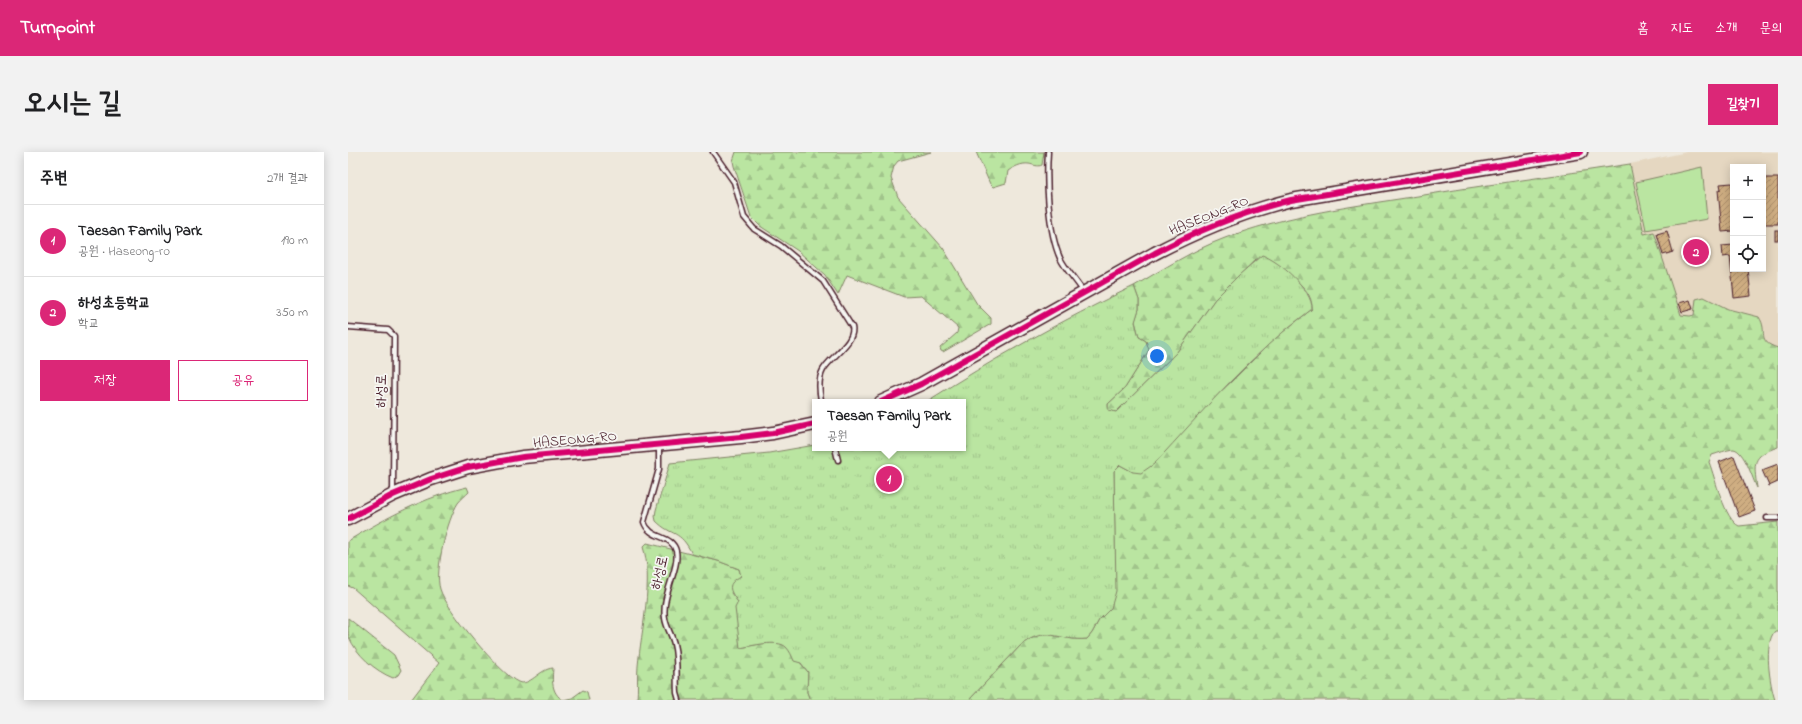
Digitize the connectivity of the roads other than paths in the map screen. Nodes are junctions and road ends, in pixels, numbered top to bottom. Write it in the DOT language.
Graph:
graph roads {
  1 [pos="713,152"];
  2 [pos="1048,152"];
  3 [pos="1581,152"];
  4 [pos="1084,293"];
  5 [pos="348,327"];
  6 [pos="821,399"];
  7 [pos="887,399"];
  8 [pos="812,425"];
  9 [pos="659,445"];
  10 [pos="836,451"];
  11 [pos="838,460"];
  12 [pos="393,495"];
  13 [pos="1767,518"];
  14 [pos="1778,518"];
  15 [pos="348,519"];
  16 [pos="679,700"];
  1 -- 6 [label="lane"];
  2 -- 4 [label="lane"];
  3 -- 4 [label="street, HASEONG-RO"];
  4 -- 7 [label="street, HASEONG-RO"];
  5 -- 12 [label="lane, 하성로"];
  8 -- 9 [label="street, HASEONG-RO"];
  9 -- 12 [label="street, HASEONG-RO"];
  9 -- 16 [label="lane, 하성로"];
  10 -- 11 [label="lane"];
  12 -- 15 [label="street, HASEONG-RO"];
  13 -- 14 [label="lane"];
}
